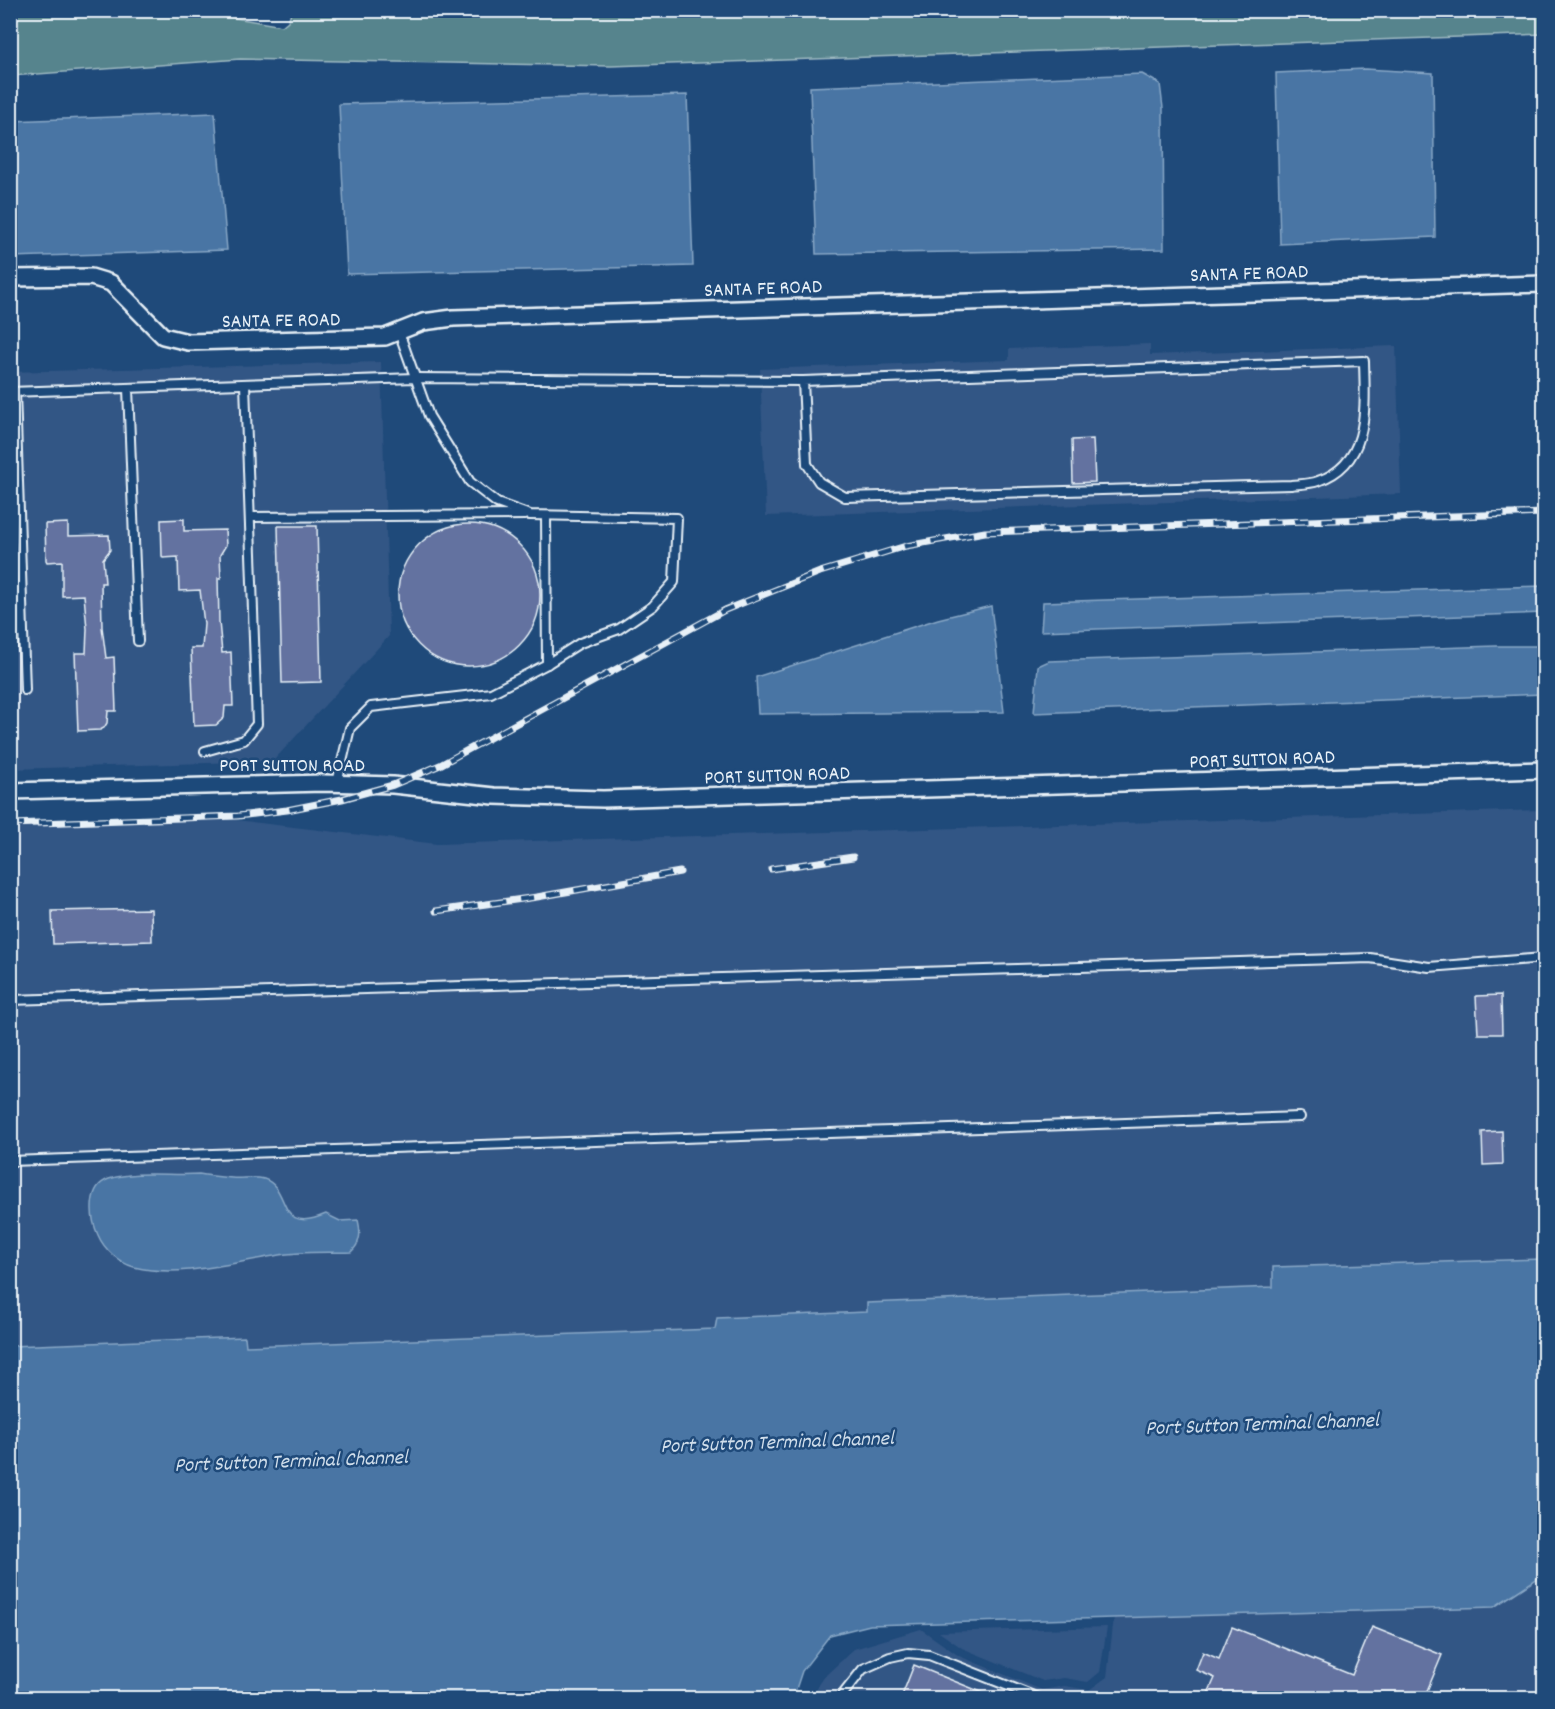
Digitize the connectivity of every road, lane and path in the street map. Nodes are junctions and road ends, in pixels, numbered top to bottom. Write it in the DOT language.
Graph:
graph roads {
  1 [pos="10,279"];
  2 [pos="1545,284"];
  3 [pos="399,332"];
  4 [pos="415,378"];
  5 [pos="803,381"];
  6 [pos="245,384"];
  7 [pos="128,388"];
  8 [pos="13,392"];
  9 [pos="530,515"];
  10 [pos="546,516"];
  11 [pos="250,517"];
  12 [pos="138,640"];
  13 [pos="547,664"];
  14 [pos="25,690"];
  15 [pos="205,751"];
  16 [pos="1545,770"];
  17 [pos="337,783"];
  18 [pos="10,791"];
  19 [pos="1545,958"];
  20 [pos="10,1000"];
  21 [pos="1300,1118"];
  22 [pos="10,1161"];
  23 [pos="840,1698"];
  24 [pos="1038,1698"];
  1 -- 3 [label="street, SANTA FE ROAD"];
  2 -- 3 [label="street, SANTA FE ROAD"];
  3 -- 4 [label="lane"];
  4 -- 5 [label="lane"];
  4 -- 6 [label="lane"];
  4 -- 9 [label="lane"];
  5 -- 5 [label="lane"];
  6 -- 7 [label="lane"];
  6 -- 11 [label="lane"];
  7 -- 8 [label="lane"];
  7 -- 12 [label="lane"];
  8 -- 14 [label="lane"];
  9 -- 10 [label="lane"];
  9 -- 11 [label="lane"];
  10 -- 13 [label="lane"];
  10 -- 13 [label="lane"];
  11 -- 15 [label="lane"];
  13 -- 17 [label="lane"];
  16 -- 17 [label="street, PORT SUTTON ROAD"];
  17 -- 18 [label="street, PORT SUTTON ROAD"];
  19 -- 20 [label="lane"];
  21 -- 22 [label="lane"];
  23 -- 24 [label="lane"];
}
